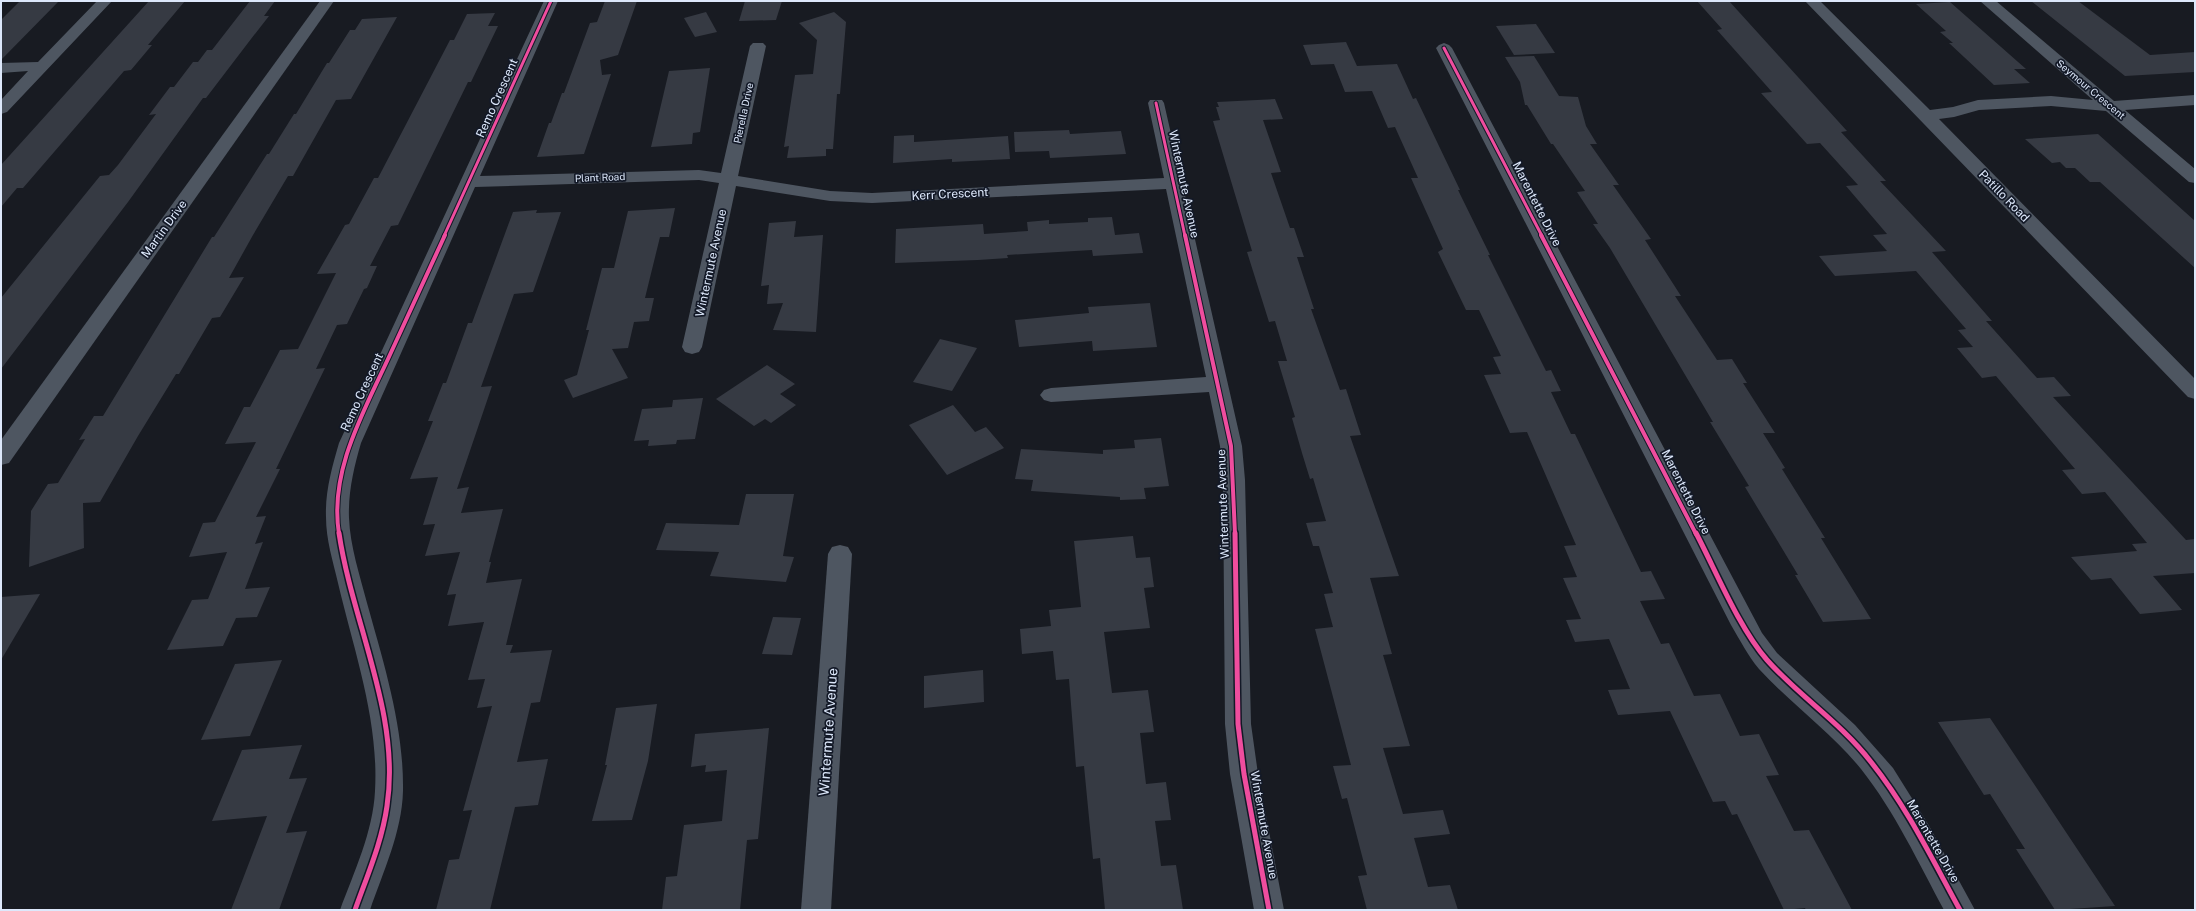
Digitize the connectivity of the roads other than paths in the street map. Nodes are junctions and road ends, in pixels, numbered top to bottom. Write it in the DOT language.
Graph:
graph roads {
  1 [pos="105,1"];
  2 [pos="327,1"];
  3 [pos="333,1"];
  4 [pos="551,1"];
  5 [pos="1812,1"];
  6 [pos="1987,1"];
  7 [pos="758,46"];
  8 [pos="1444,48"];
  9 [pos="42,66"];
  10 [pos="1,68"];
  11 [pos="2195,100"];
  12 [pos="1156,103"];
  13 [pos="2103,106"];
  14 [pos="1,109"];
  15 [pos="1926,115"];
  16 [pos="2195,178"];
  17 [pos="729,179"];
  18 [pos="470,182"];
  19 [pos="1173,183"];
  20 [pos="692,347"];
  21 [pos="1216,384"];
  22 [pos="2195,392"];
  23 [pos="1051,395"];
  24 [pos="1,457"];
  25 [pos="840,554"];
  26 [pos="356,910"];
  27 [pos="816,910"];
  28 [pos="1269,910"];
  29 [pos="1960,910"];
  1 -- 9 [label="street"];
  2 -- 3 [label="street"];
  2 -- 24 [label="street, Martin Drive"];
  4 -- 18 [label="street, Remo Crescent"];
  5 -- 15 [label="street, Patillo Road"];
  6 -- 13 [label="street, Seymour Crescent"];
  7 -- 17 [label="street, Pierella Drive"];
  8 -- 29 [label="street, Marentette Drive"];
  9 -- 10 [label="street"];
  9 -- 14 [label="street"];
  11 -- 13 [label="street"];
  12 -- 19 [label="street, Wintermute Avenue"];
  13 -- 15 [label="street"];
  13 -- 16 [label="street, Seymour Crescent"];
  15 -- 22 [label="street, Patillo Road"];
  17 -- 18 [label="street, Plant Road"];
  17 -- 19 [label="street, Kerr Crescent"];
  17 -- 20 [label="street, Wintermute Avenue"];
  18 -- 26 [label="street, Remo Crescent"];
  19 -- 21 [label="street, Wintermute Avenue"];
  21 -- 23 [label="street"];
  21 -- 28 [label="street, Wintermute Avenue"];
  25 -- 27 [label="street, Wintermute Avenue"];
}
